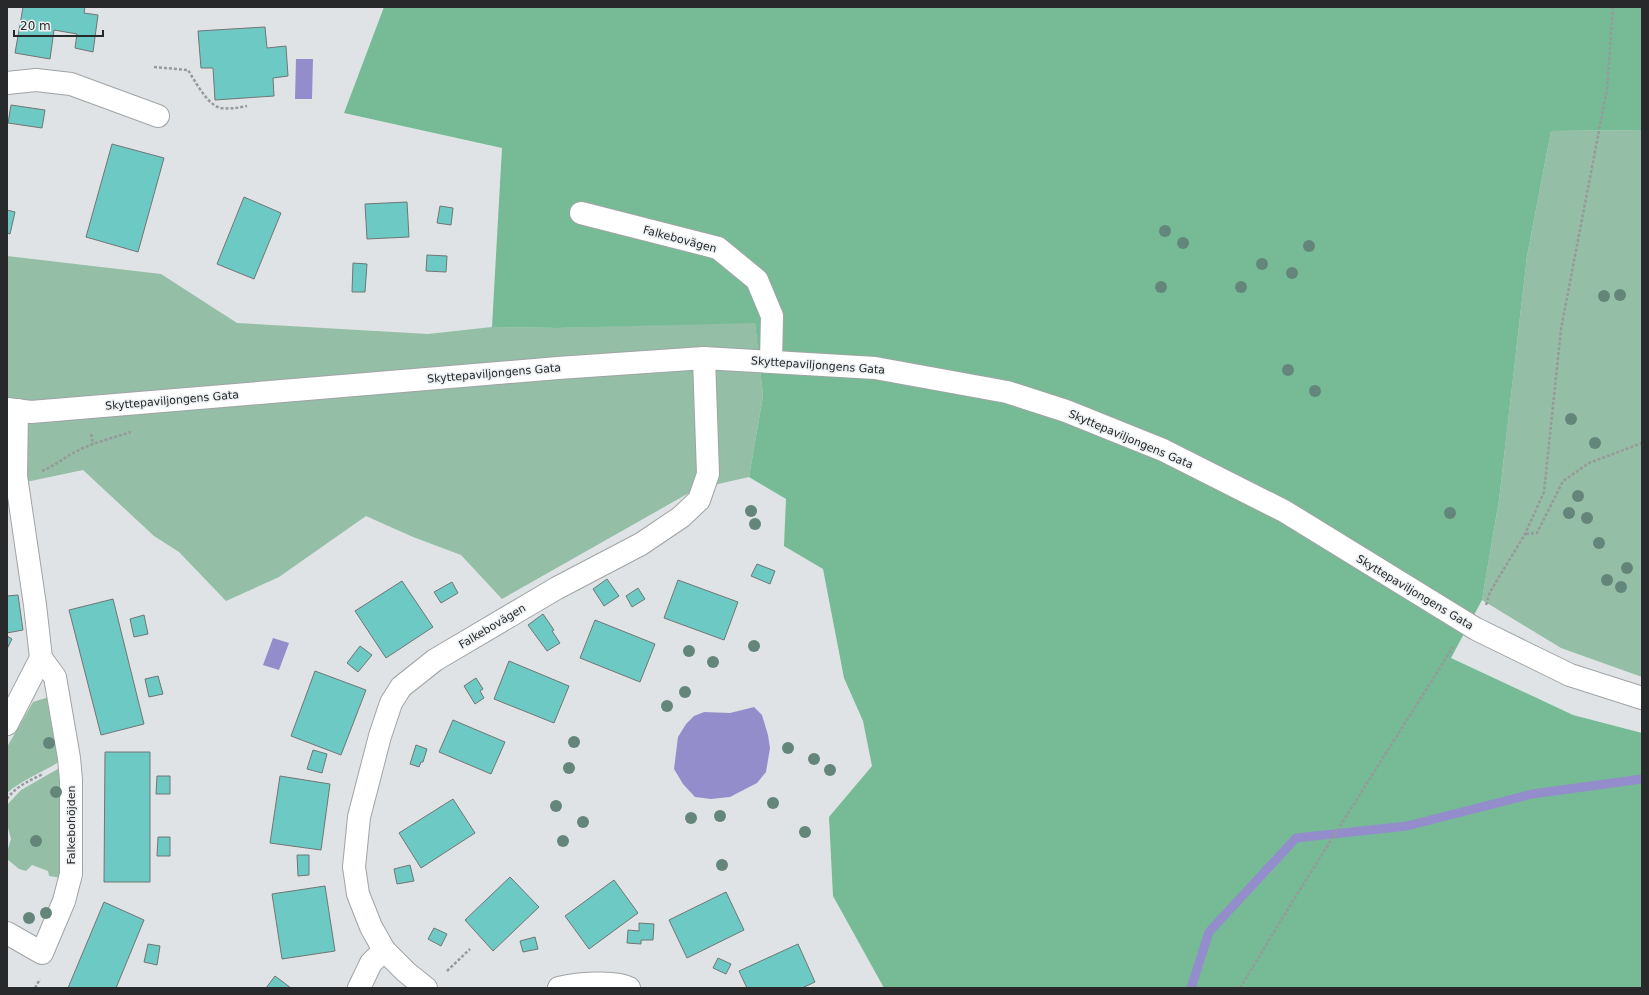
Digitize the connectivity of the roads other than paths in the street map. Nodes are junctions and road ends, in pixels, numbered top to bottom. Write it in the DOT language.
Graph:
graph roads {
  1 [pos="7,83"];
  2 [pos="158,116"];
  3 [pos="581,214"];
  4 [pos="704,358"];
  5 [pos="771,361"];
  6 [pos="12,410"];
  7 [pos="41,658"];
  8 [pos="1642,698"];
  9 [pos="7,724"];
  10 [pos="7,932"];
  11 [pos="384,950"];
  12 [pos="359,988"];
  13 [pos="426,988"];
  14 [pos="559,988"];
  15 [pos="629,988"];
  1 -- 2 [label="street"];
  3 -- 5 [label="street, Falkebovägen"];
  4 -- 5 [label="street, Skyttepaviljongens Gata"];
  4 -- 6 [label="street, Skyttepaviljongens Gata"];
  4 -- 11 [label="street, Falkebovägen"];
  5 -- 8 [label="street, Skyttepaviljongens Gata"];
  6 -- 7 [label="street"];
  7 -- 9 [label="street"];
  7 -- 10 [label="street, Falkebohöjden"];
  11 -- 12 [label="street"];
  11 -- 13 [label="street, Falkebovägen"];
  14 -- 15 [label="street"];
}
